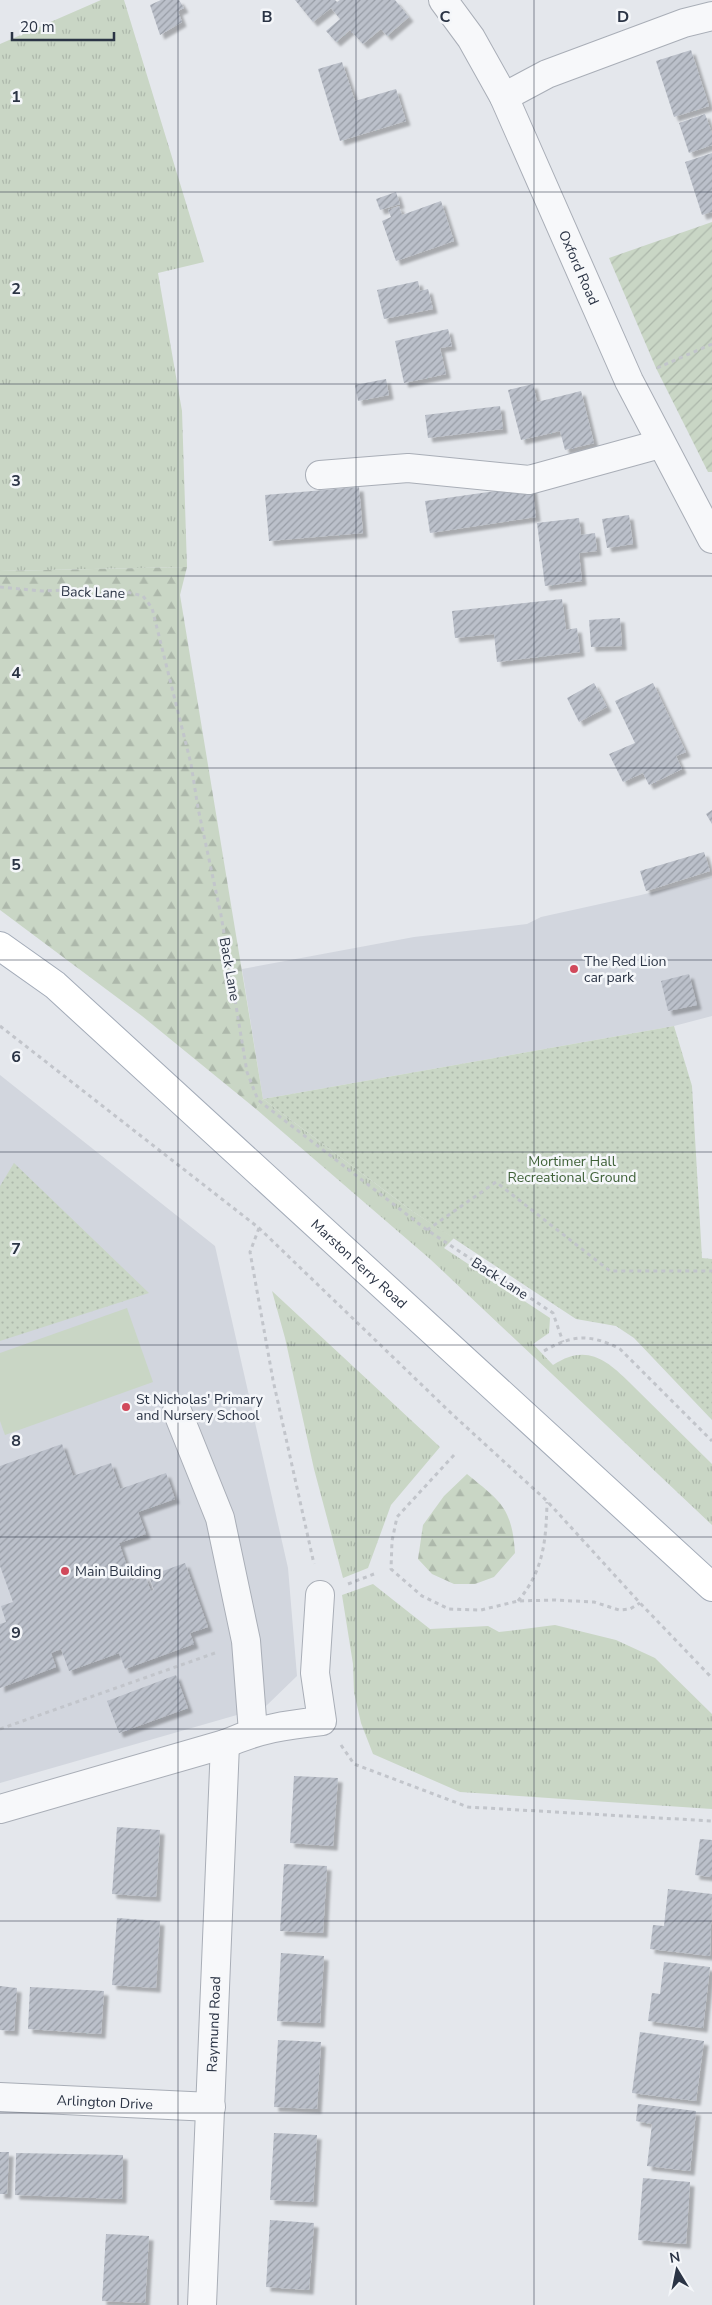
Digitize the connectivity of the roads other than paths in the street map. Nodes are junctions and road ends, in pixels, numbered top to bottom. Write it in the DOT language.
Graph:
graph roads {
  1 [pos="443,0"];
  2 [pos="712,16"];
  3 [pos="504,96"];
  4 [pos="660,444"];
  5 [pos="320,475"];
  6 [pos="712,539"];
  7 [pos="0,946"];
  8 [pos="177,1411"];
  9 [pos="712,1587"];
  10 [pos="320,1594"];
  11 [pos="254,1732"];
  12 [pos="224,1744"];
  13 [pos="0,1809"];
  14 [pos="0,2096"];
  15 [pos="211,2107"];
  16 [pos="202,2305"];
  1 -- 3 [label="street, Oxford Road"];
  2 -- 3 [label="street"];
  3 -- 4 [label="street, Oxford Road"];
  4 -- 5 [label="street"];
  4 -- 6 [label="street, Oxford Road"];
  7 -- 9 [label="main road, Marston Ferry Road"];
  8 -- 11 [label="street"];
  10 -- 11 [label="street"];
  11 -- 12 [label="street"];
  12 -- 13 [label="street"];
  12 -- 15 [label="street, Raymund Road"];
  14 -- 15 [label="street, Arlington Drive"];
  15 -- 16 [label="street, Raymund Road"];
}
